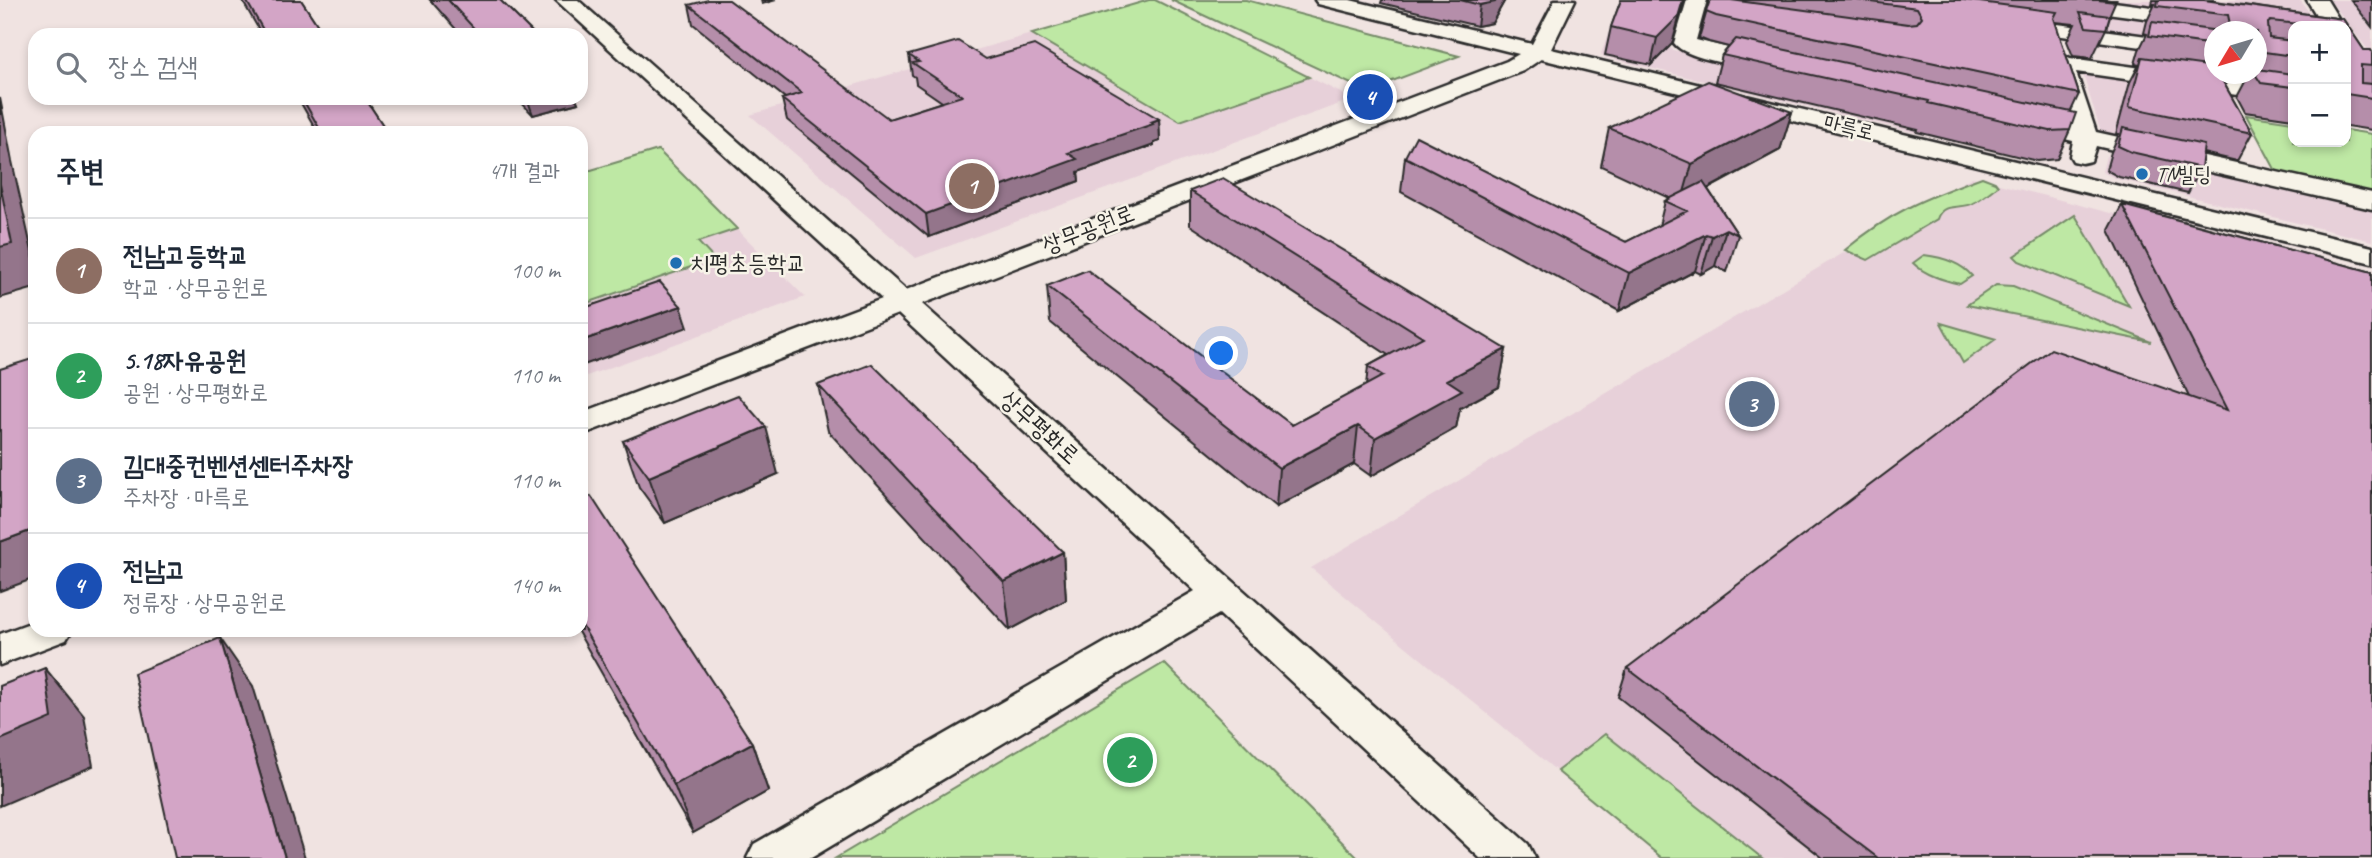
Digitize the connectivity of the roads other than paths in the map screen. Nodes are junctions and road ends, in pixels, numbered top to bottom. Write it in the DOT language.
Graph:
graph roads {
  1 [pos="566,0"];
  2 [pos="1325,0"];
  3 [pos="1565,0"];
  4 [pos="2044,0"];
  5 [pos="2054,0"];
  6 [pos="2317,0"];
  7 [pos="1699,9"];
  8 [pos="1986,20"];
  9 [pos="2213,21"];
  10 [pos="2330,21"];
  11 [pos="2051,28"];
  12 [pos="2204,50"];
  13 [pos="1539,51"];
  14 [pos="2062,63"];
  15 [pos="1782,68"];
  16 [pos="2216,86"];
  17 [pos="2288,95"];
  18 [pos="2227,110"];
  19 [pos="2004,118"];
  20 [pos="2085,137"];
  21 [pos="2252,155"];
  22 [pos="2264,177"];
  23 [pos="2077,183"];
  24 [pos="2372,201"];
  25 [pos="2372,255"];
  26 [pos="901,301"];
  27 [pos="588,422"];
  28 [pos="1223,593"];
  29 [pos="34,637"];
  30 [pos="0,650"];
  31 [pos="770,858"];
  32 [pos="1512,858"];
  1 -- 26 [label="street, 상무평화로"];
  2 -- 13 [label="street, 마륵로"];
  3 -- 13 [label="street"];
  4 -- 11 [label="street"];
  5 -- 9 [label="street"];
  6 -- 10 [label="street"];
  7 -- 15 [label="street"];
  8 -- 11 [label="street"];
  11 -- 12 [label="street"];
  11 -- 14 [label="street"];
  13 -- 23 [label="street, 마륵로"];
  13 -- 26 [label="street, 상무공원로"];
  14 -- 16 [label="street"];
  14 -- 20 [label="street"];
  16 -- 17 [label="street"];
  16 -- 18 [label="street"];
  19 -- 20 [label="street"];
  20 -- 22 [label="street"];
  20 -- 23 [label="street"];
  21 -- 22 [label="street"];
  22 -- 24 [label="street"];
  23 -- 25 [label="street, 마륵로"];
  26 -- 27 [label="street, 상무공원로"];
  26 -- 28 [label="street, 상무평화로"];
  28 -- 31 [label="street"];
  28 -- 32 [label="street, 상무평화로"];
  29 -- 30 [label="street"];
}
